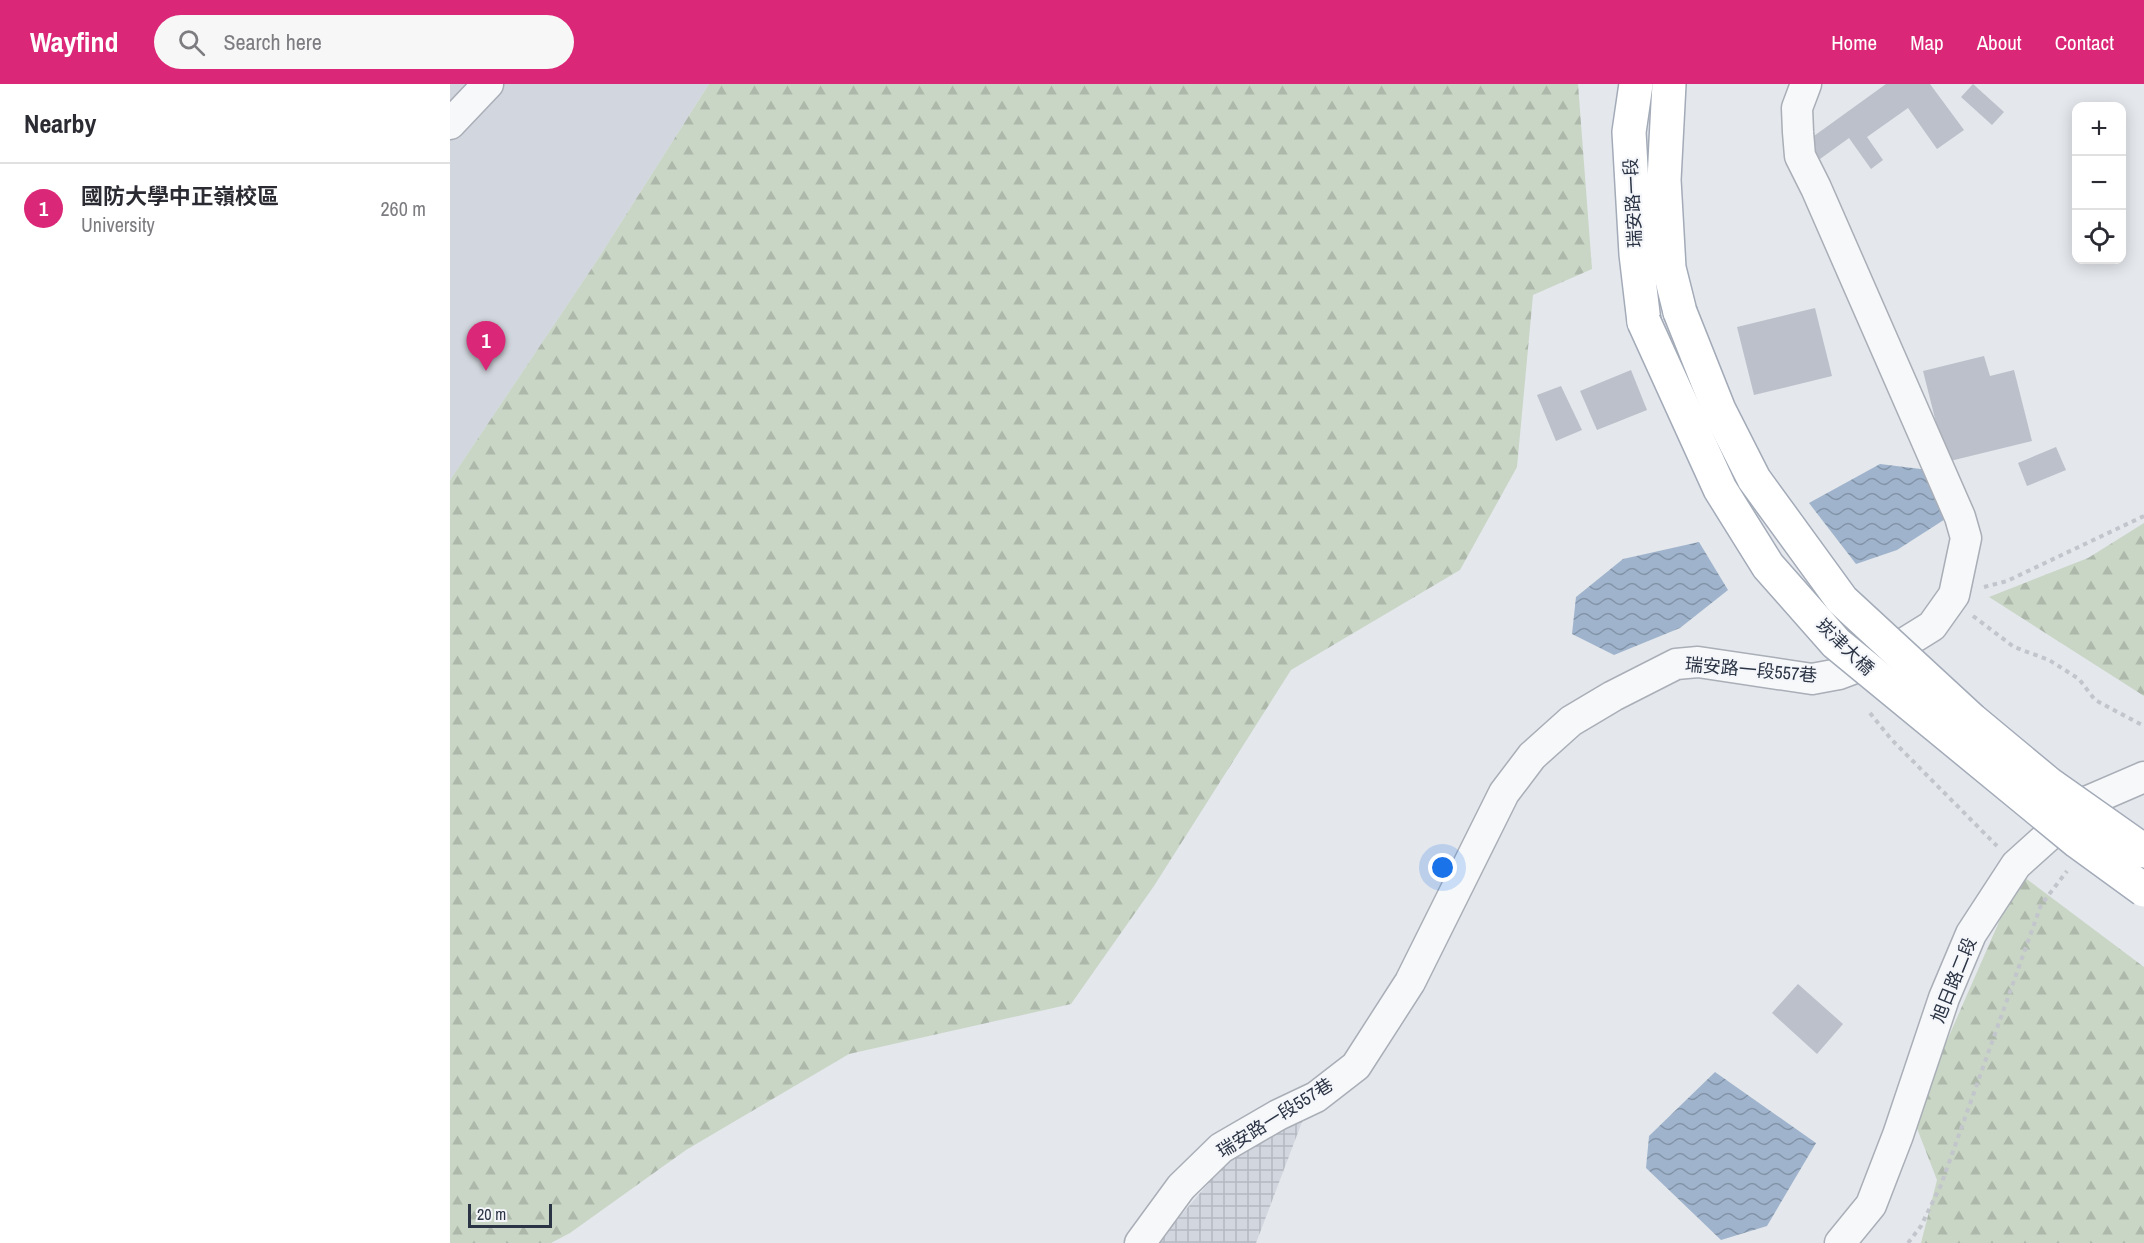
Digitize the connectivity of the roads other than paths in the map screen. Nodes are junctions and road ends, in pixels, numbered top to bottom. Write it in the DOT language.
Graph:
graph roads {
  1 [pos="488,84"];
  2 [pos="1636,84"];
  3 [pos="1669,84"];
  4 [pos="1806,84"];
  5 [pos="450,124"];
  6 [pos="1680,312"];
  7 [pos="1644,322"];
  8 [pos="2144,777"];
  9 [pos="2144,851"];
  10 [pos="2144,890"];
  11 [pos="1140,1243"];
  12 [pos="1840,1243"];
  1 -- 5 [label="street"];
  2 -- 7 [label="main road, 瑞安路一段"];
  3 -- 6 [label="main road, 瑞安路一段"];
  4 -- 11 [label="street, 瑞安路一段557巷"];
  6 -- 9 [label="main road, 崁津大橋, bridge"];
  7 -- 10 [label="main road, 崁津大橋, bridge"];
  8 -- 12 [label="street, 旭日路二段"];
}
